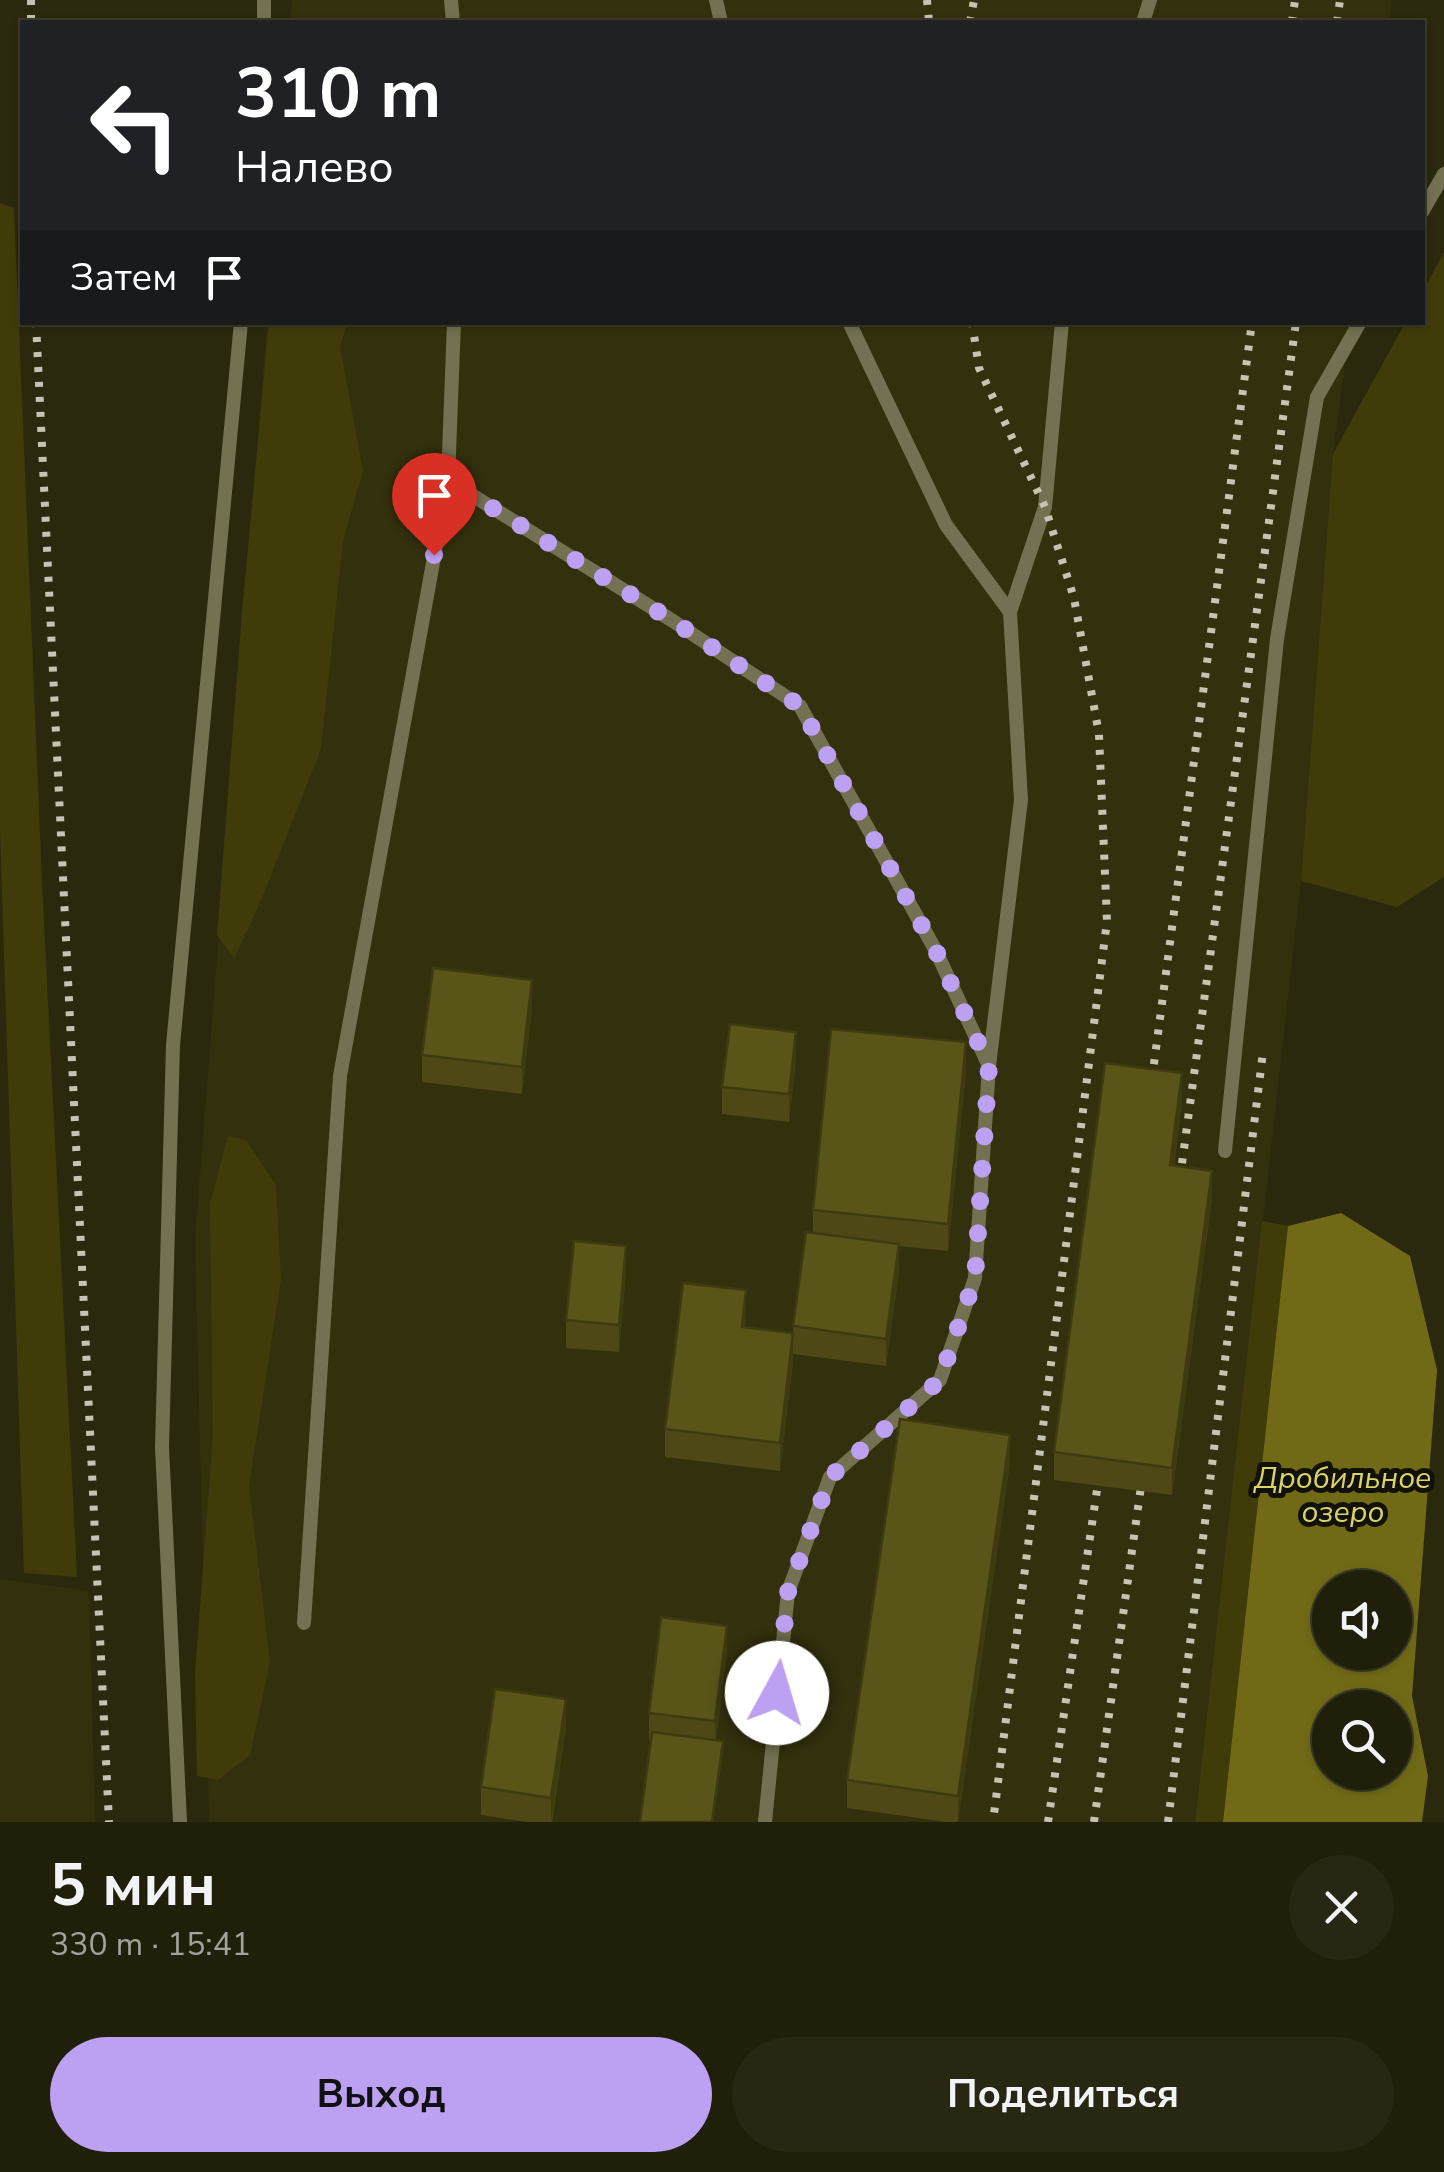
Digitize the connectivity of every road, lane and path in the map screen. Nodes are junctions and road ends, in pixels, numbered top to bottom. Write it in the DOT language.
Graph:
graph roads {
  1 [pos="1444,174"];
  2 [pos="1425,207"];
  3 [pos="241,325"];
  4 [pos="454,325"];
  5 [pos="850,325"];
  6 [pos="1062,325"];
  7 [pos="1358,325"];
  8 [pos="448,480"];
  9 [pos="1010,612"];
  10 [pos="989,1066"];
  11 [pos="1225,1151"];
  12 [pos="304,1624"];
  13 [pos="180,1822"];
  14 [pos="766,1822"];
  1 -- 2 [label="lane"];
  3 -- 13 [label="lane"];
  4 -- 8 [label="lane"];
  5 -- 9 [label="lane"];
  6 -- 9 [label="lane"];
  7 -- 11 [label="lane"];
  8 -- 10 [label="lane"];
  8 -- 12 [label="lane"];
  9 -- 10 [label="lane"];
  10 -- 14 [label="lane"];
}
